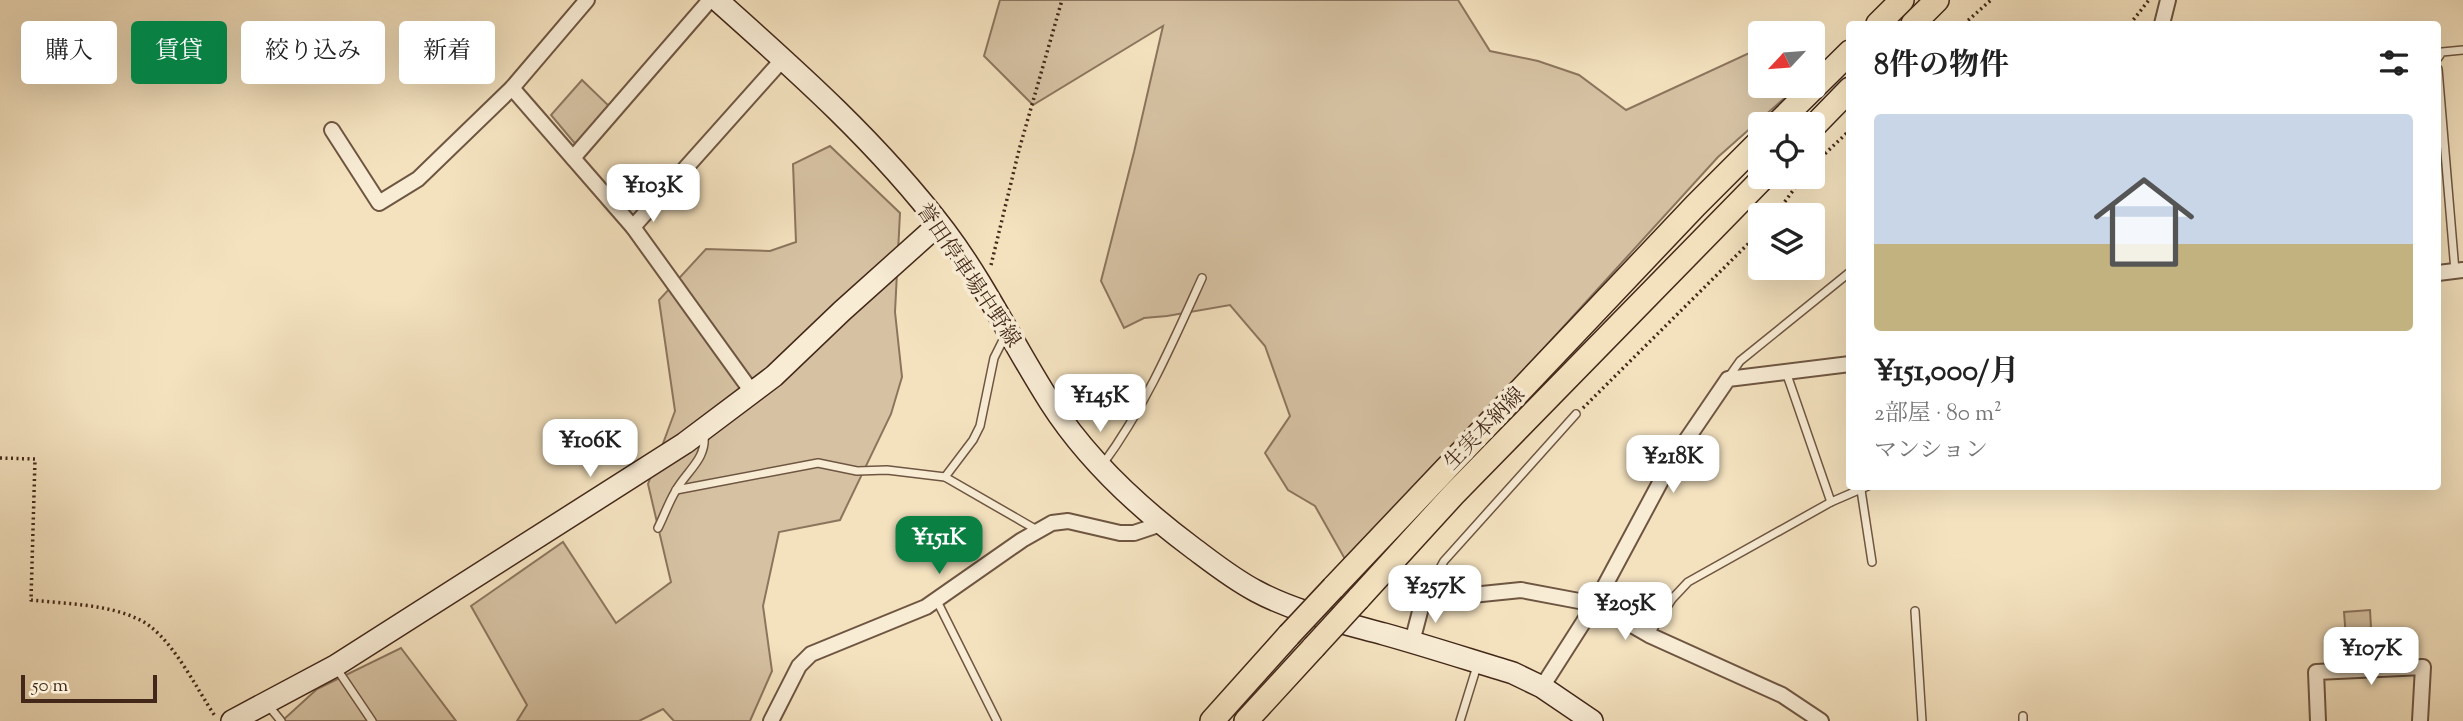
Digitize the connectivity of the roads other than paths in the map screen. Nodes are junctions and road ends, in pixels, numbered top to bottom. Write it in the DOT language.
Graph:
graph roads {
  1 [pos="587,0"];
  2 [pos="710,0"];
  3 [pos="717,0"];
  4 [pos="1902,0"];
  5 [pos="1937,0"];
  6 [pos="2168,0"];
  7 [pos="1881,21"];
  8 [pos="1916,21"];
  9 [pos="2163,21"];
  10 [pos="2463,50"];
  11 [pos="2441,54"];
  12 [pos="1846,56"];
  13 [pos="783,59"];
  14 [pos="512,88"];
  15 [pos="1846,93"];
  16 [pos="2441,98"];
  17 [pos="1789,112"];
  18 [pos="1825,115"];
  19 [pos="332,130"];
  20 [pos="1748,153"];
  21 [pos="573,158"];
  22 [pos="1752,189"];
  23 [pos="939,224"];
  24 [pos="633,227"];
  25 [pos="2459,271"];
  26 [pos="2441,273"];
  27 [pos="1846,275"];
  28 [pos="1202,278"];
  29 [pos="1007,330"];
  30 [pos="1846,364"];
  31 [pos="1786,372"];
  32 [pos="1728,379"];
  33 [pos="752,393"];
  34 [pos="1576,414"];
  35 [pos="703,430"];
  36 [pos="1100,467"];
  37 [pos="945,477"];
  38 [pos="676,490"];
  39 [pos="1860,490"];
  40 [pos="1865,490"];
  41 [pos="1831,502"];
  42 [pos="1161,524"];
  43 [pos="658,528"];
  44 [pos="1037,531"];
  45 [pos="1872,562"];
  46 [pos="936,600"];
  47 [pos="1423,600"];
  48 [pos="1595,604"];
  49 [pos="1914,611"];
  50 [pos="1649,635"];
  51 [pos="1412,642"];
  52 [pos="1478,662"];
  53 [pos="335,666"];
  54 [pos="1542,687"];
  55 [pos="266,703"];
  56 [pos="1589,720"];
  57 [pos="232,721"];
  58 [pos="281,721"];
  59 [pos="372,721"];
  60 [pos="771,721"];
  61 [pos="997,721"];
  62 [pos="1212,721"];
  63 [pos="1246,721"];
  64 [pos="1460,721"];
  65 [pos="1821,721"];
  66 [pos="1922,721"];
  67 [pos="2318,721"];
  68 [pos="2420,721"];
  1 -- 14 [label="street"];
  2 -- 21 [label="street"];
  3 -- 13 [label="main road, 誉田停車場中野線"];
  4 -- 7 [label="main road"];
  5 -- 8 [label="main road"];
  6 -- 9 [label="street"];
  10 -- 11 [label="lane"];
  12 -- 17 [label="main road"];
  13 -- 23 [label="main road, 誉田停車場中野線"];
  13 -- 24 [label="street"];
  14 -- 19 [label="street"];
  14 -- 21 [label="street"];
  15 -- 18 [label="main road"];
  16 -- 25 [label="lane"];
  20 -- 62 [label="main road, 生実本納線, bridge"];
  21 -- 24 [label="street"];
  22 -- 63 [label="main road, 生実本納線, bridge"];
  23 -- 29 [label="main road, 誉田停車場中野線"];
  23 -- 33 [label="main road"];
  24 -- 33 [label="street"];
  25 -- 26 [label="street"];
  27 -- 32 [label="lane"];
  28 -- 36 [label="lane"];
  29 -- 36 [label="main road, 誉田停車場中野線"];
  29 -- 37 [label="lane"];
  30 -- 31 [label="street"];
  31 -- 32 [label="street"];
  31 -- 41 [label="lane"];
  32 -- 48 [label="street"];
  33 -- 35 [label="main road"];
  34 -- 47 [label="lane"];
  35 -- 38 [label="lane"];
  35 -- 53 [label="main road"];
  36 -- 42 [label="main road, 誉田停車場中野線"];
  37 -- 38 [label="lane"];
  37 -- 44 [label="lane"];
  38 -- 43 [label="lane"];
  39 -- 41 [label="lane"];
  40 -- 45 [label="lane"];
  41 -- 50 [label="lane"];
  42 -- 44 [label="street"];
  42 -- 51 [label="main road, 誉田停車場中野線"];
  44 -- 46 [label="street"];
  46 -- 60 [label="street"];
  46 -- 61 [label="lane"];
  47 -- 48 [label="street"];
  47 -- 51 [label="street"];
  48 -- 50 [label="street"];
  48 -- 54 [label="street"];
  49 -- 66 [label="lane"];
  50 -- 65 [label="street"];
  51 -- 52 [label="main road, 誉田停車場中野線"];
  52 -- 54 [label="main road, 誉田停車場中野線"];
  52 -- 64 [label="lane"];
  53 -- 55 [label="main road"];
  53 -- 59 [label="lane"];
  54 -- 56 [label="main road, 誉田停車場中野線"];
  55 -- 57 [label="main road"];
  55 -- 58 [label="lane"];
  67 -- 68 [label="street"];
}
